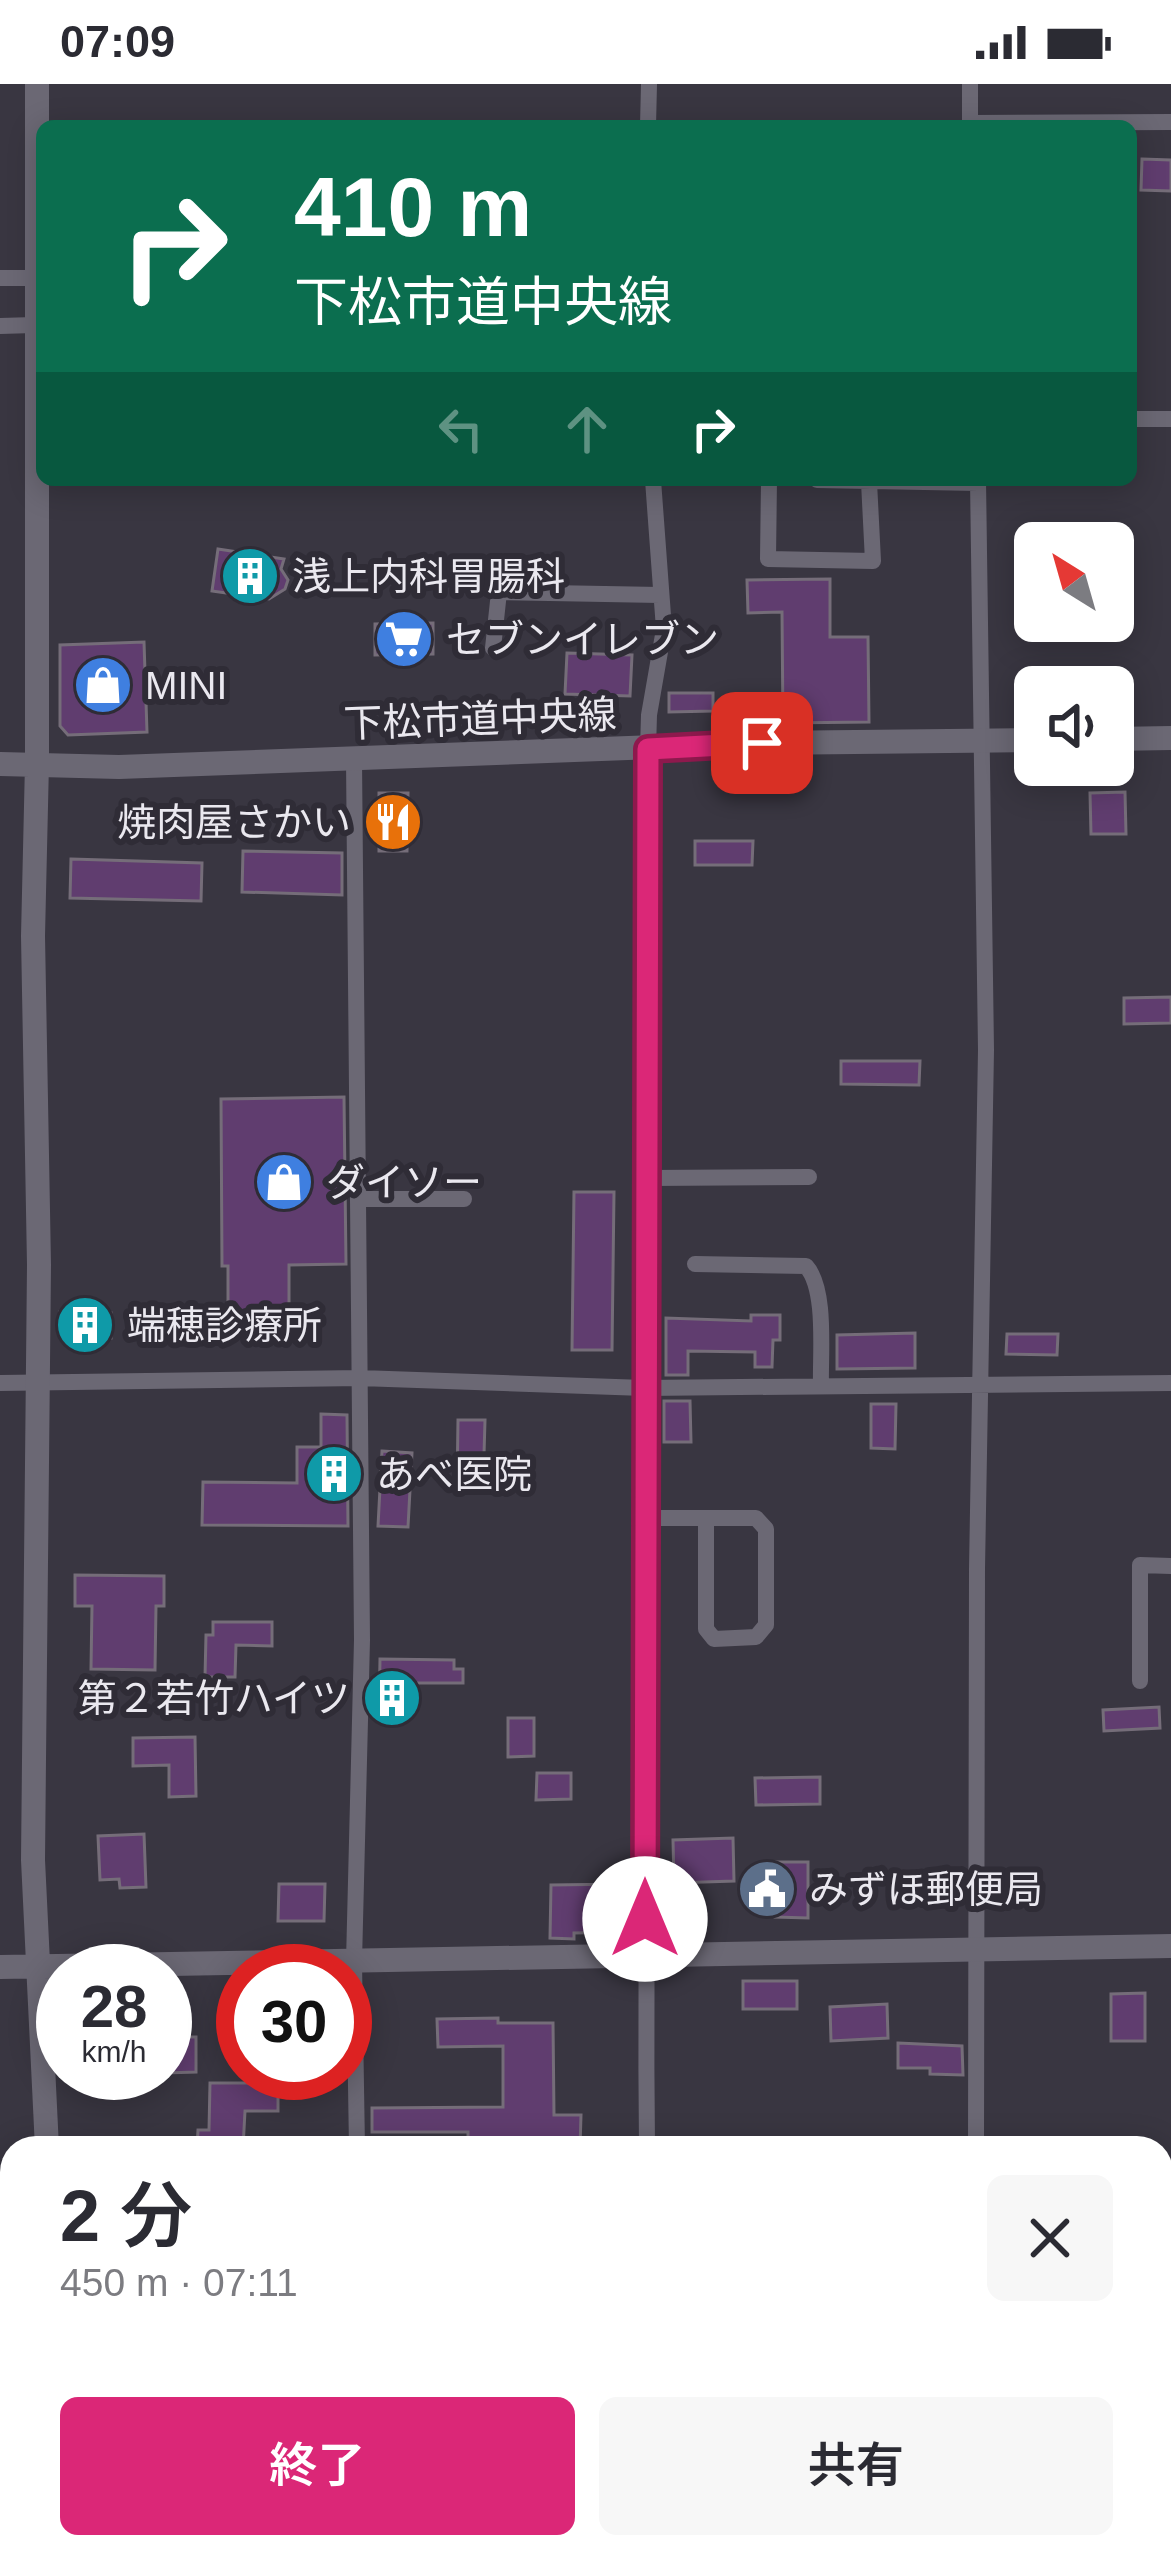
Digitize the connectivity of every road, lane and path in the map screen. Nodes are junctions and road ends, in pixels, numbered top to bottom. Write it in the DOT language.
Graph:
graph roads {
  1 [pos="37,84"];
  2 [pos="649,84"];
  3 [pos="970,84"];
  4 [pos="36,120"];
  5 [pos="648,120"];
  6 [pos="970,120"];
  7 [pos="1137,122"];
  8 [pos="1171,122"];
  9 [pos="36,149"];
  10 [pos="0,278"];
  11 [pos="34,278"];
  12 [pos="34,325"];
  13 [pos="0,326"];
  14 [pos="1171,418"];
  15 [pos="1137,419"];
  16 [pos="652,486"];
  17 [pos="769,486"];
  18 [pos="869,486"];
  19 [pos="978,486"];
  20 [pos="660,595"];
  21 [pos="494,648"];
  22 [pos="1171,738"];
  23 [pos="1134,739"];
  24 [pos="1014,740"];
  25 [pos="982,741"];
  26 [pos="648,749"];
  27 [pos="354,759"];
  28 [pos="37,763"];
  29 [pos="0,764"];
  30 [pos="808,1177"];
  31 [pos="650,1178"];
  32 [pos="464,1198"];
  33 [pos="360,1199"];
  34 [pos="695,1264"];
  35 [pos="360,1378"];
  36 [pos="0,1383"];
  37 [pos="35,1383"];
  38 [pos="1171,1383"];
  39 [pos="979,1385"];
  40 [pos="821,1386"];
  41 [pos="644,1388"];
  42 [pos="645,1518"];
  43 [pos="706,1518"];
  44 [pos="1171,1566"];
  45 [pos="1139,1681"];
  46 [pos="37,1944"];
  47 [pos="354,1944"];
  48 [pos="1171,1946"];
  49 [pos="976,1952"];
  50 [pos="645,1956"];
  51 [pos="372,1962"];
  52 [pos="36,1966"];
  53 [pos="0,1967"];
  54 [pos="44,2100"];
  55 [pos="354,2100"];
  56 [pos="45,2136"];
  57 [pos="356,2136"];
  58 [pos="647,2136"];
  59 [pos="976,2136"];
  1 -- 4 [label="street"];
  2 -- 5 [label="street"];
  3 -- 6 [label="street"];
  7 -- 8 [label="street"];
  9 -- 11 [label="street"];
  10 -- 11 [label="street"];
  11 -- 12 [label="street"];
  12 -- 13 [label="street"];
  12 -- 28 [label="street"];
  14 -- 15 [label="street"];
  16 -- 20 [label="street"];
  17 -- 18 [label="street"];
  19 -- 25 [label="street"];
  20 -- 21 [label="street"];
  20 -- 26 [label="street"];
  22 -- 23 [label="street"];
  24 -- 25 [label="street, 下松市道中央線"];
  25 -- 26 [label="street, 下松市道中央線"];
  25 -- 39 [label="street"];
  26 -- 27 [label="street, 下松市道中央線"];
  26 -- 31 [label="street"];
  27 -- 28 [label="street, 下松市道中央線"];
  27 -- 33 [label="street"];
  28 -- 29 [label="street, 下松市道中央線"];
  28 -- 37 [label="street"];
  30 -- 31 [label="street"];
  31 -- 41 [label="street"];
  32 -- 33 [label="street"];
  33 -- 35 [label="street"];
  34 -- 40 [label="street"];
  35 -- 37 [label="street"];
  35 -- 41 [label="street"];
  35 -- 47 [label="street"];
  36 -- 37 [label="street"];
  37 -- 46 [label="street"];
  38 -- 39 [label="street"];
  39 -- 40 [label="street"];
  39 -- 49 [label="street"];
  40 -- 41 [label="street"];
  41 -- 42 [label="street"];
  42 -- 43 [label="street"];
  42 -- 50 [label="street"];
  43 -- 43 [label="street"];
  44 -- 45 [label="street"];
  48 -- 49 [label="street"];
  49 -- 50 [label="street"];
  49 -- 59 [label="street"];
  50 -- 51 [label="street"];
  50 -- 58 [label="street"];
  52 -- 53 [label="street"];
  54 -- 56 [label="street"];
  55 -- 57 [label="street"];
}
